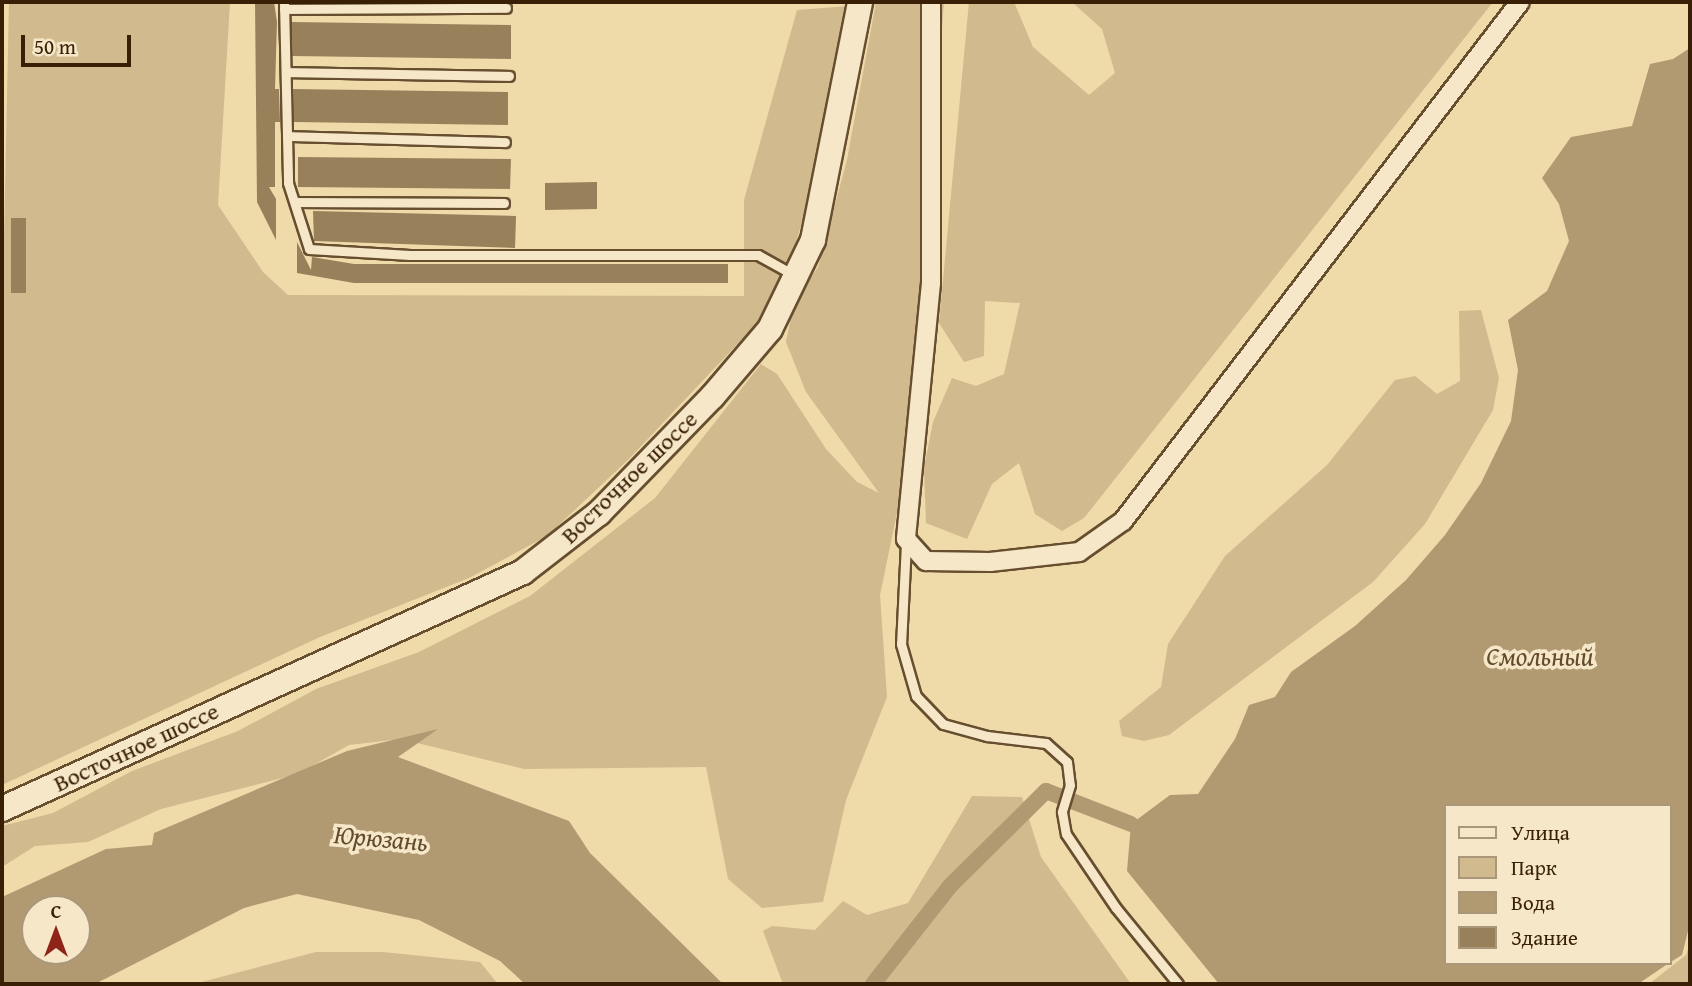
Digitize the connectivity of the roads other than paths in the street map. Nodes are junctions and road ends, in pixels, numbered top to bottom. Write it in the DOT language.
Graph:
graph roads {
  1 [pos="860,2"];
  2 [pos="931,2"];
  3 [pos="1520,2"];
  4 [pos="284,5"];
  5 [pos="506,8"];
  6 [pos="286,72"];
  7 [pos="509,76"];
  8 [pos="287,136"];
  9 [pos="505,142"];
  10 [pos="295,202"];
  11 [pos="504,204"];
  12 [pos="794,275"];
  13 [pos="906,539"];
  14 [pos="2,809"];
  15 [pos="1178,984"];
  1 -- 12 [label="main road, Восточное шоссе"];
  2 -- 13 [label="street"];
  3 -- 13 [label="street"];
  4 -- 5 [label="lane"];
  4 -- 6 [label="lane"];
  6 -- 7 [label="lane"];
  6 -- 8 [label="lane"];
  8 -- 9 [label="lane"];
  8 -- 10 [label="lane"];
  10 -- 11 [label="lane"];
  10 -- 12 [label="lane"];
  12 -- 14 [label="main road, Восточное шоссе"];
  13 -- 15 [label="lane"];
}
